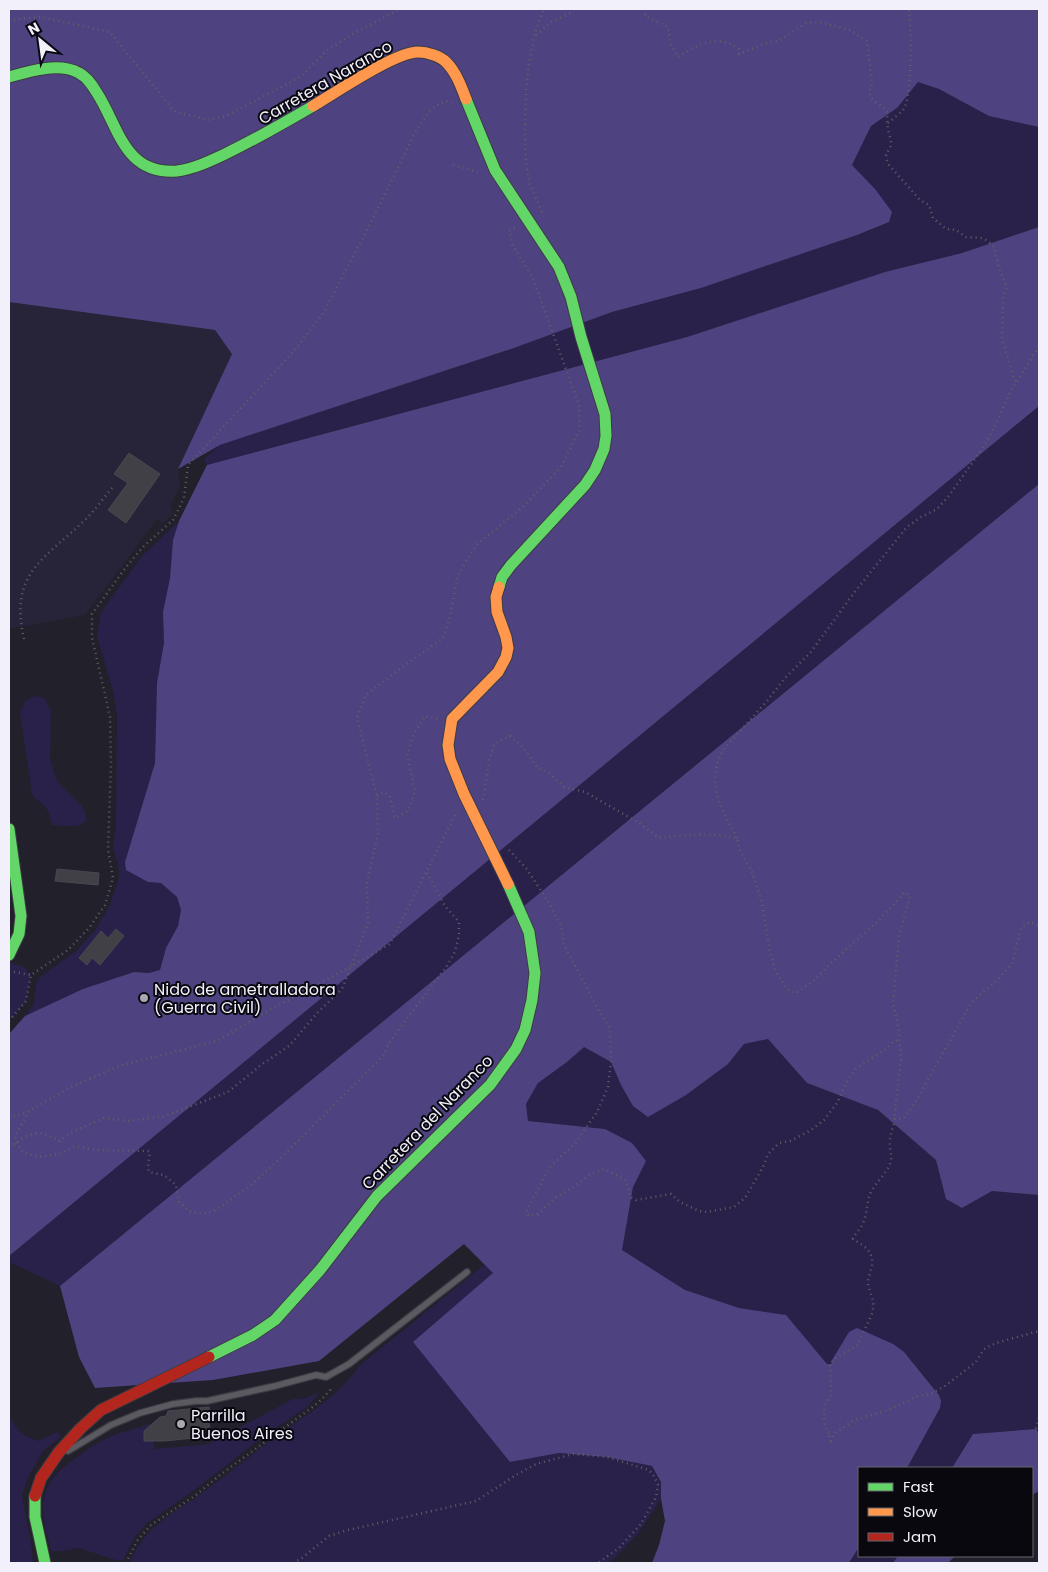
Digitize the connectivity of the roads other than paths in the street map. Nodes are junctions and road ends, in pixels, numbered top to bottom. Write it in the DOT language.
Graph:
graph roads {
  1 [pos="9,77"];
  2 [pos="450,727"];
  3 [pos="9,829"];
  4 [pos="9,955"];
  5 [pos="467,1272"];
  6 [pos="57,1454"];
  7 [pos="45,1563"];
  1 -- 2 [label="street, Carretera Naranco"];
  2 -- 6 [label="street, Carretera del Naranco"];
  3 -- 4 [label="street"];
  5 -- 6 [label="lane"];
  6 -- 7 [label="street, Carretera del Naranco"];
}
